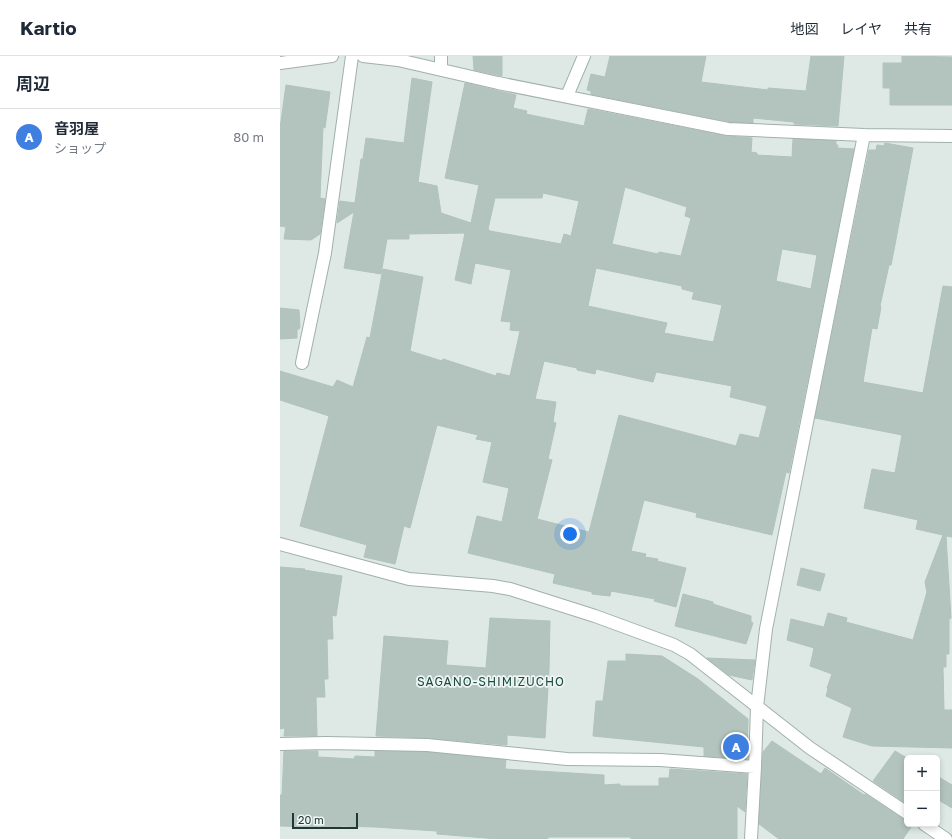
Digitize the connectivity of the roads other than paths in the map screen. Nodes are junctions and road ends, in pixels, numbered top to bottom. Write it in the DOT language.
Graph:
graph roads {
  1 [pos="332,56"];
  2 [pos="352,56"];
  3 [pos="363,56"];
  4 [pos="441,56"];
  5 [pos="584,56"];
  6 [pos="280,63"];
  7 [pos="441,70"];
  8 [pos="567,96"];
  9 [pos="864,135"];
  10 [pos="952,136"];
  11 [pos="302,363"];
  12 [pos="280,544"];
  13 [pos="757,707"];
  14 [pos="280,744"];
  15 [pos="755,767"];
  16 [pos="904,811"];
  17 [pos="928,827"];
  18 [pos="750,839"];
  19 [pos="946,839"];
  1 -- 6 [label="street"];
  2 -- 11 [label="street"];
  3 -- 7 [label="street"];
  4 -- 7 [label="street"];
  5 -- 8 [label="street"];
  7 -- 8 [label="street"];
  8 -- 9 [label="street"];
  9 -- 10 [label="street"];
  9 -- 13 [label="street"];
  12 -- 13 [label="street"];
  13 -- 15 [label="street"];
  13 -- 16 [label="street"];
  14 -- 15 [label="street"];
  15 -- 18 [label="street"];
  17 -- 19 [label="street"];
}
